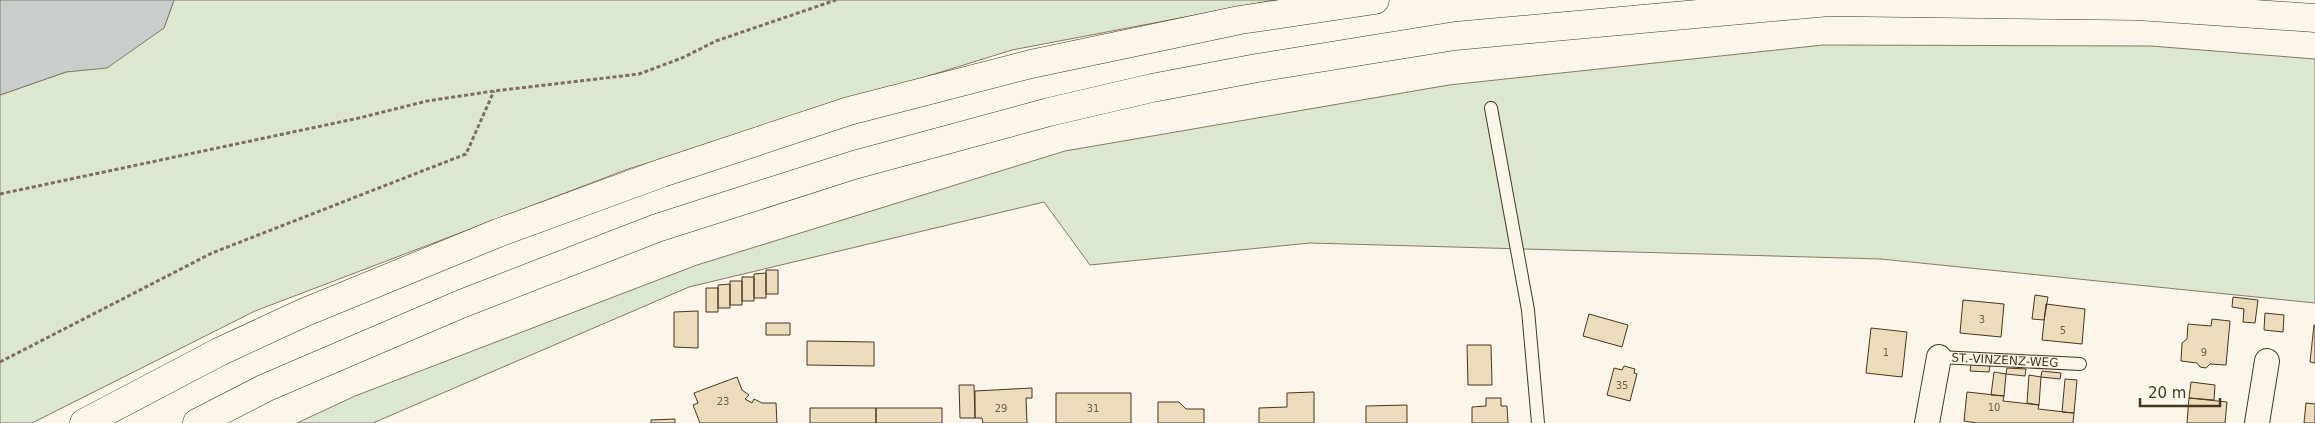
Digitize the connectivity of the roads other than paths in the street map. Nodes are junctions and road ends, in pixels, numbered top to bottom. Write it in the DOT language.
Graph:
graph roads {
  1 [pos="1375,0"];
  2 [pos="2315,18"];
  3 [pos="1491,108"];
  4 [pos="1939,357"];
  5 [pos="2267,361"];
  6 [pos="2080,364"];
  7 [pos="84,423"];
  8 [pos="197,423"];
  9 [pos="1538,423"];
  10 [pos="1927,423"];
  11 [pos="2257,423"];
  1 -- 7 [label="highway"];
  2 -- 8 [label="highway"];
  3 -- 9 [label="lane"];
  4 -- 6 [label="lane, ST.-VINZENZ-WEG"];
  4 -- 10 [label="street, ST.-VINZENZ-WEG"];
  5 -- 11 [label="street"];
}
